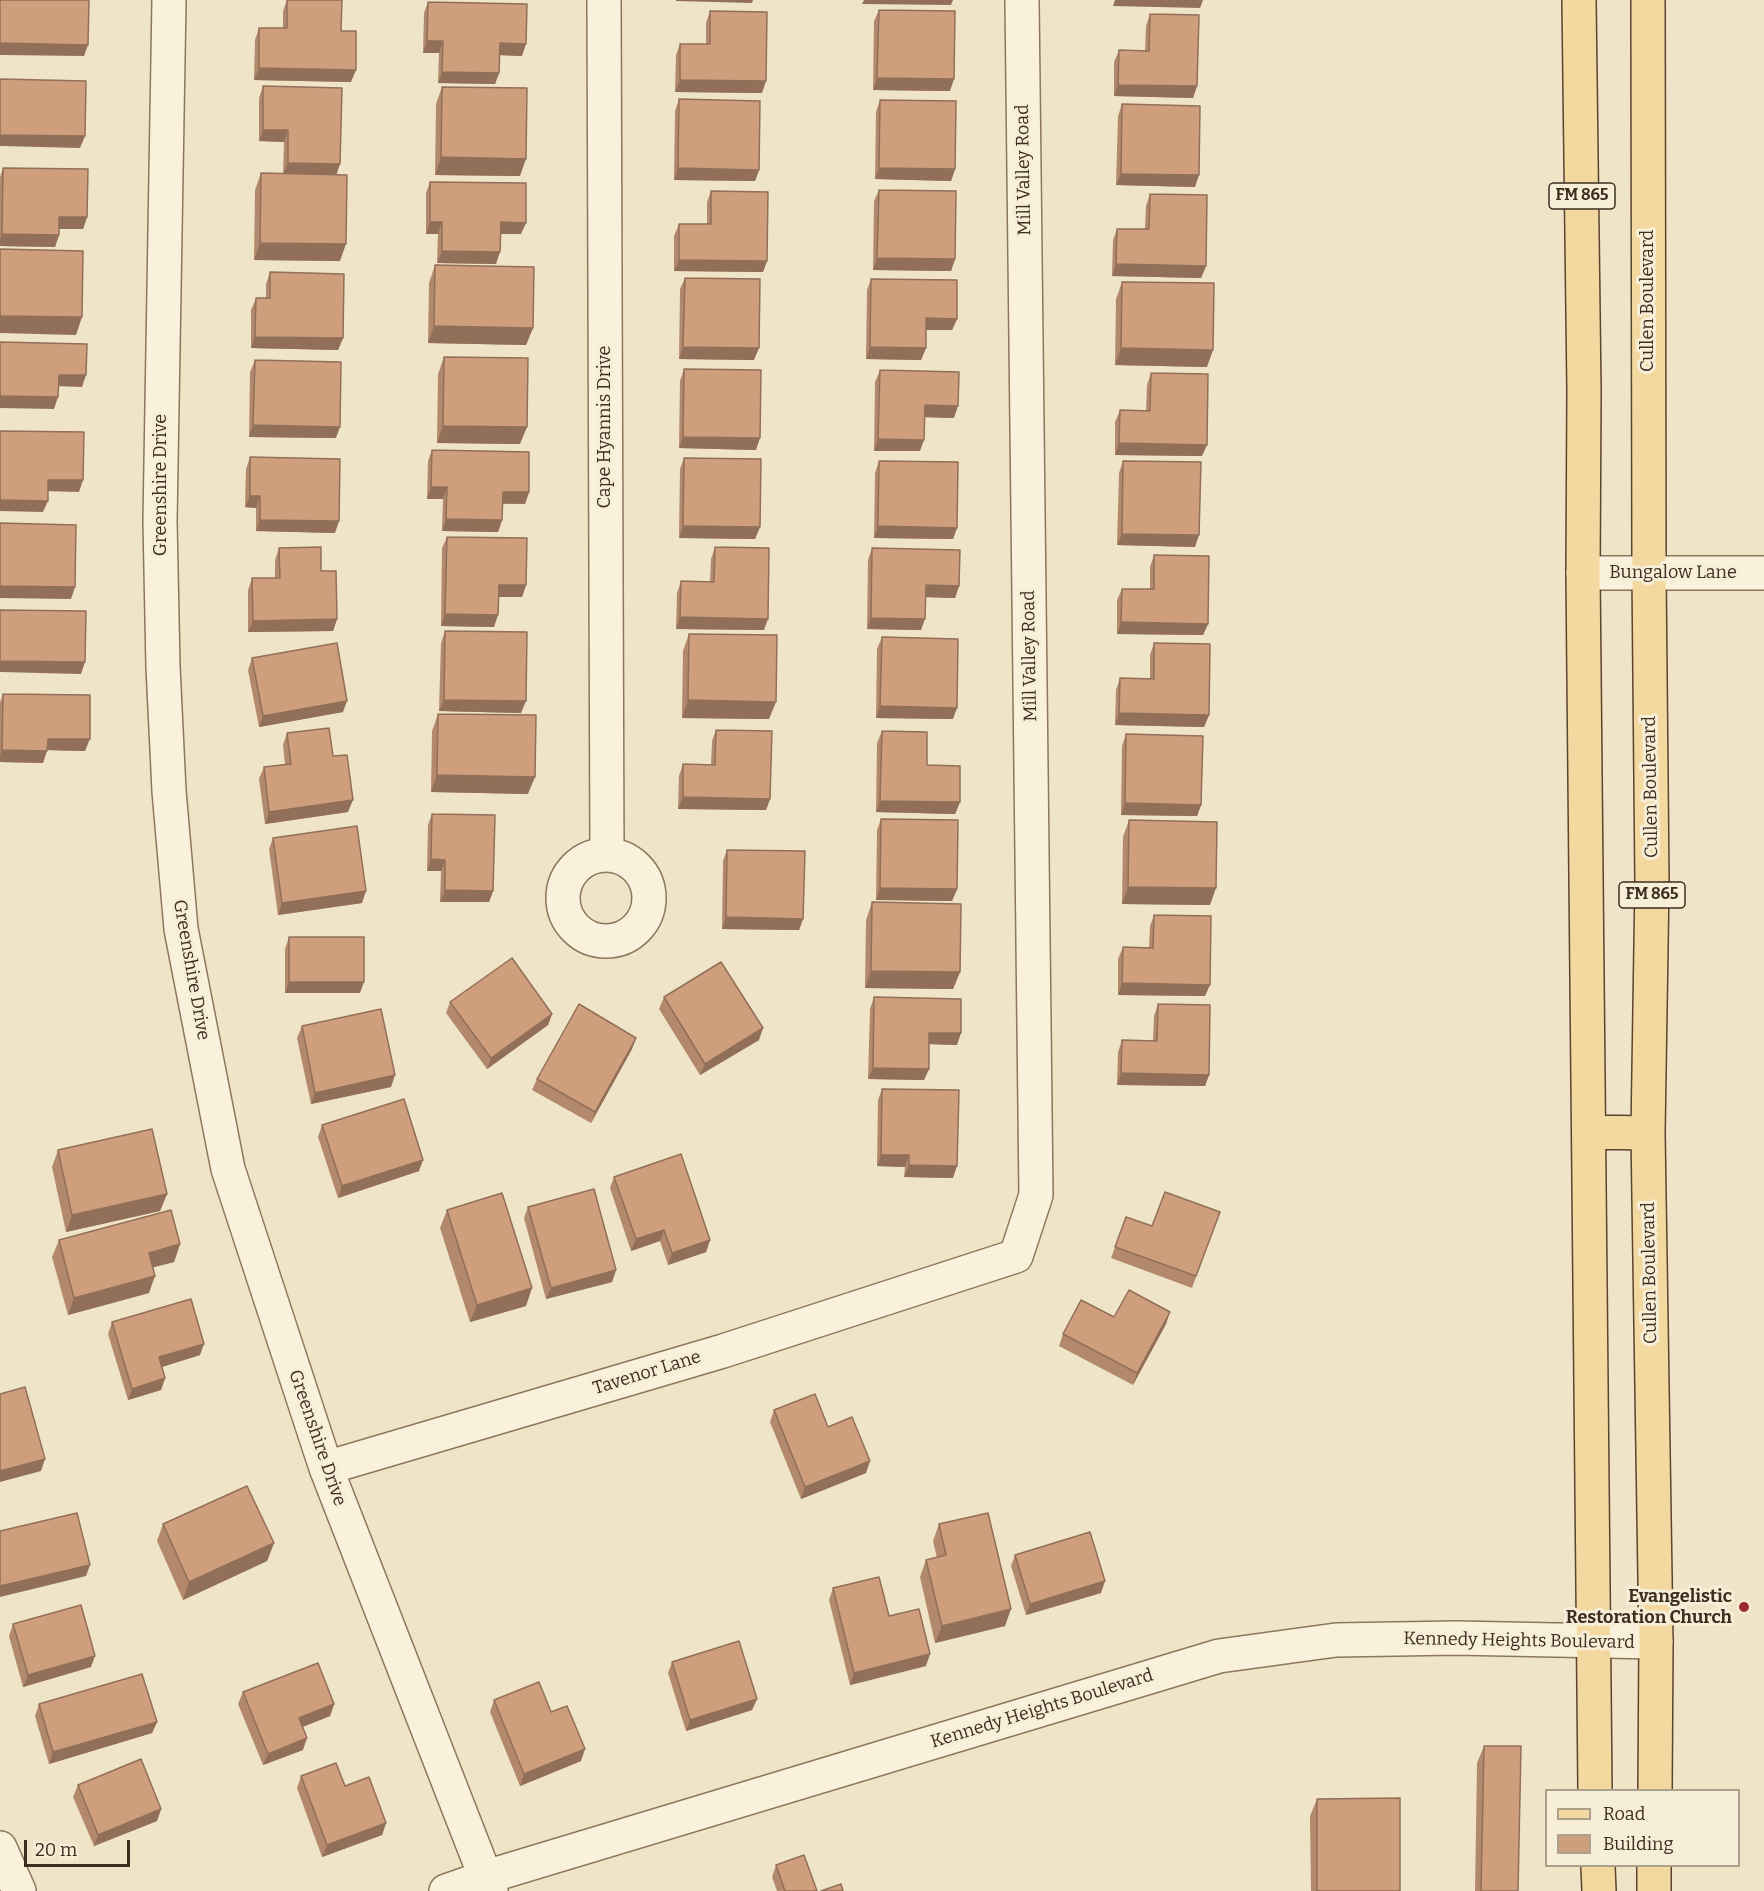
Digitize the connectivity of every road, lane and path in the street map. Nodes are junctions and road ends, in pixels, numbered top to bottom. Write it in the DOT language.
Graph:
graph roads {
  1 [pos="169,0"];
  2 [pos="604,0"];
  3 [pos="1022,0"];
  4 [pos="1579,0"];
  5 [pos="1648,0"];
  6 [pos="1583,573"];
  7 [pos="1649,573"];
  8 [pos="1764,573"];
  9 [pos="607,855"];
  10 [pos="1588,1132"];
  11 [pos="1648,1133"];
  12 [pos="966,1272"];
  13 [pos="326,1468"];
  14 [pos="1595,1642"];
  15 [pos="1656,1642"];
  16 [pos="1595,1789"];
  17 [pos="1655,1789"];
  18 [pos="0,1848"];
  19 [pos="1598,1867"];
  20 [pos="1654,1867"];
  21 [pos="488,1884"];
  22 [pos="19,1891"];
  23 [pos="446,1891"];
  24 [pos="1599,1891"];
  25 [pos="1654,1891"];
  1 -- 13 [label="street, Greenshire Drive"];
  2 -- 9 [label="street, Cape Hyannis Drive"];
  3 -- 12 [label="street, Mill Valley Road"];
  4 -- 6 [label="main road, FM 865"];
  5 -- 7 [label="main road, Cullen Boulevard / FM 865"];
  6 -- 7 [label="street, Bungalow Lane"];
  6 -- 10 [label="main road, FM 865"];
  7 -- 8 [label="street, Bungalow Lane"];
  7 -- 11 [label="main road, Cullen Boulevard / FM 865"];
  10 -- 11 [label="main road"];
  10 -- 14 [label="main road, FM 865"];
  11 -- 15 [label="main road, Cullen Boulevard / FM 865"];
  12 -- 13 [label="street, Tavenor Lane"];
  13 -- 21 [label="street, Greenshire Drive"];
  14 -- 15 [label="street, Kennedy Heights Boulevard"];
  14 -- 16 [label="main road, FM 865"];
  14 -- 21 [label="street, Kennedy Heights Boulevard"];
  15 -- 17 [label="main road, Cullen Boulevard / FM 865"];
  18 -- 22 [label="street"];
  19 -- 24 [label="main road"];
  20 -- 25 [label="main road"];
  21 -- 23 [label="street, Kennedy Heights Boulevard"];
}
